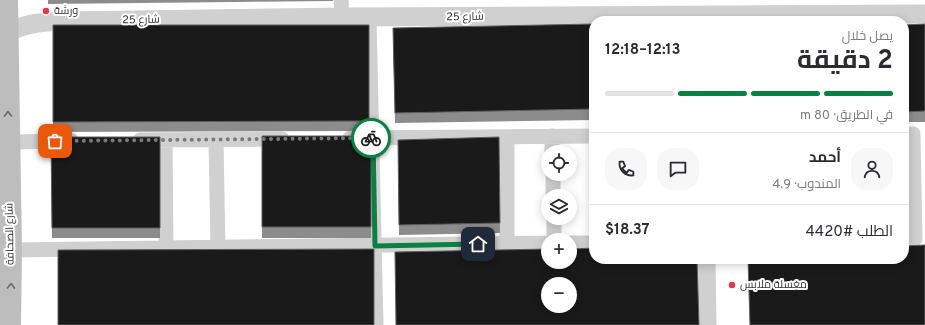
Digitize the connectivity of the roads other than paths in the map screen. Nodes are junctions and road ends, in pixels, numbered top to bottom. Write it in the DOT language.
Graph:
graph roads {
  1 [pos="7,0"];
  2 [pos="341,9"];
  3 [pos="708,12"];
  4 [pos="925,14"];
  5 [pos="369,18"];
  6 [pos="8,33"];
  7 [pos="914,134"];
  8 [pos="552,136"];
  9 [pos="589,136"];
  10 [pos="507,137"];
  11 [pos="334,138"];
  12 [pos="373,138"];
  13 [pos="295,139"];
  14 [pos="126,140"];
  15 [pos="164,140"];
  16 [pos="216,140"];
  17 [pos="87,141"];
  18 [pos="9,142"];
  19 [pos="552,145"];
  20 [pos="915,239"];
  21 [pos="577,243"];
  22 [pos="589,243"];
  23 [pos="507,244"];
  24 [pos="541,244"];
  25 [pos="375,246"];
  26 [pos="166,248"];
  27 [pos="218,248"];
  28 [pos="11,250"];
  29 [pos="706,264"];
  30 [pos="10,325"];
  31 [pos="376,325"];
  32 [pos="707,325"];
  1 -- 6 [label="main road, شارع الصحافة"];
  2 -- 5 [label="street, شارع 25"];
  2 -- 6 [label="street, شارع 25"];
  3 -- 4 [label="street, شارع 25"];
  3 -- 5 [label="street, شارع 25"];
  5 -- 12 [label="street"];
  18 -- 6 [label="main road, شارع الصحافة, one-way"];
  7 -- 20 [label="street"];
  8 -- 9 [label="street"];
  8 -- 10 [label="street"];
  8 -- 19 [label="street"];
  10 -- 12 [label="street"];
  10 -- 23 [label="street"];
  11 -- 12 [label="street"];
  12 -- 25 [label="street"];
  13 -- 16 [label="street"];
  14 -- 15 [label="street"];
  15 -- 16 [label="street"];
  15 -- 26 [label="street"];
  16 -- 27 [label="street"];
  17 -- 18 [label="street"];
  18 -- 28 [label="main road, شارع الصحافة"];
  21 -- 22 [label="street"];
  23 -- 24 [label="street"];
  23 -- 25 [label="street"];
  25 -- 27 [label="street"];
  25 -- 31 [label="street"];
  26 -- 27 [label="street"];
  26 -- 28 [label="street"];
  30 -- 28 [label="main road, شارع الصحافة, one-way"];
  29 -- 32 [label="street"];
}
